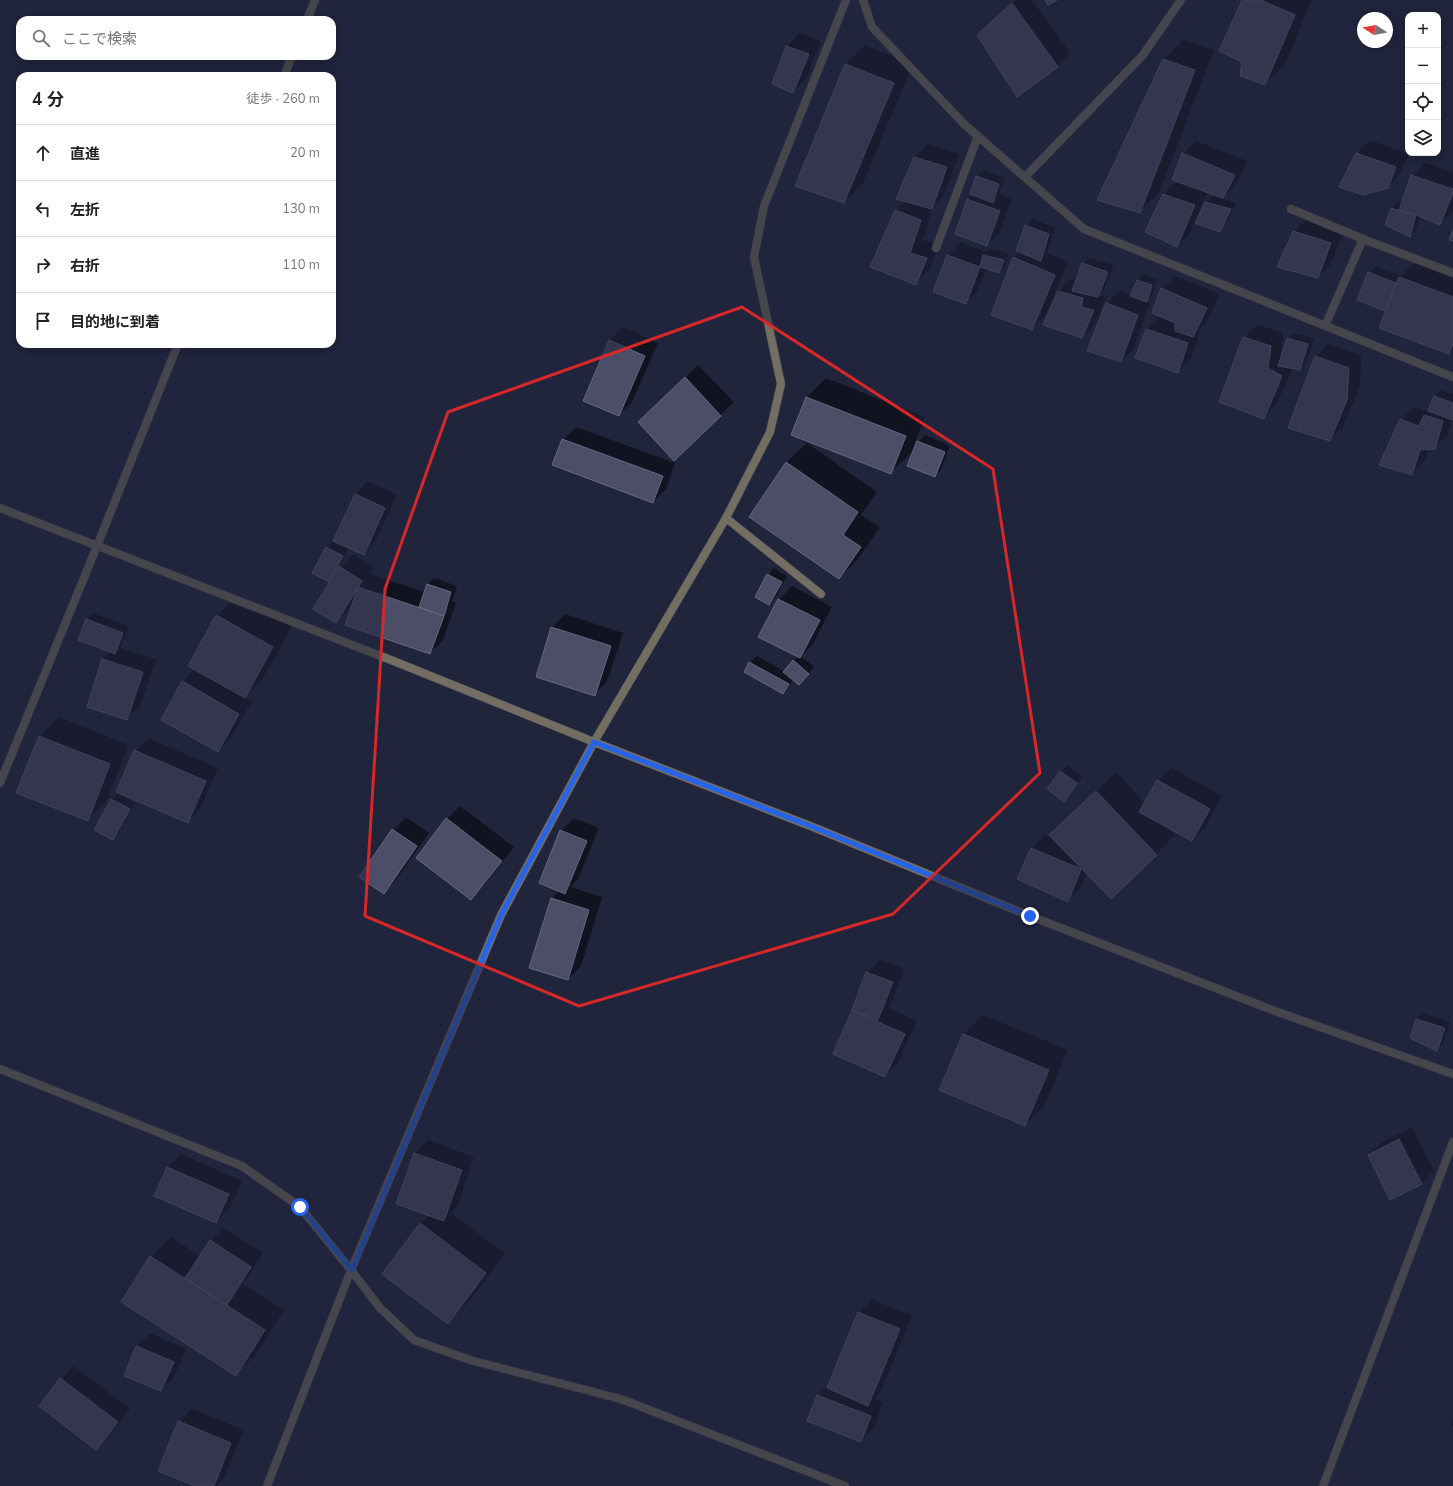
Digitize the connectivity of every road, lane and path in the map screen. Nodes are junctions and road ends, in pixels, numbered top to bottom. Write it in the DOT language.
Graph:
graph roads {
  1 [pos="315,0"];
  2 [pos="846,0"];
  3 [pos="863,0"];
  4 [pos="1181,0"];
  5 [pos="309,16"];
  6 [pos="290,60"];
  7 [pos="286,72"];
  8 [pos="978,136"];
  9 [pos="1025,177"];
  10 [pos="1291,210"];
  11 [pos="1363,238"];
  12 [pos="936,248"];
  13 [pos="1453,273"];
  14 [pos="1326,326"];
  15 [pos="176,348"];
  16 [pos="1453,377"];
  17 [pos="0,508"];
  18 [pos="726,518"];
  19 [pos="97,546"];
  20 [pos="821,594"];
  21 [pos="594,742"];
  22 [pos="0,784"];
  23 [pos="0,1069"];
  24 [pos="1453,1074"];
  25 [pos="1453,1142"];
  26 [pos="352,1270"];
  27 [pos="267,1486"];
  28 [pos="845,1486"];
  29 [pos="1323,1486"];
  1 -- 5 [label="street"];
  2 -- 18 [label="street"];
  3 -- 8 [label="street"];
  4 -- 9 [label="street"];
  6 -- 7 [label="street"];
  8 -- 9 [label="street"];
  8 -- 12 [label="street"];
  9 -- 14 [label="street"];
  10 -- 11 [label="street"];
  11 -- 13 [label="street"];
  11 -- 14 [label="street"];
  14 -- 16 [label="street"];
  15 -- 19 [label="street"];
  17 -- 19 [label="street"];
  18 -- 20 [label="street"];
  18 -- 21 [label="street"];
  19 -- 21 [label="street"];
  19 -- 22 [label="street"];
  21 -- 24 [label="street"];
  21 -- 26 [label="street"];
  23 -- 26 [label="street"];
  25 -- 29 [label="street"];
  26 -- 27 [label="street"];
  26 -- 28 [label="street"];
}
